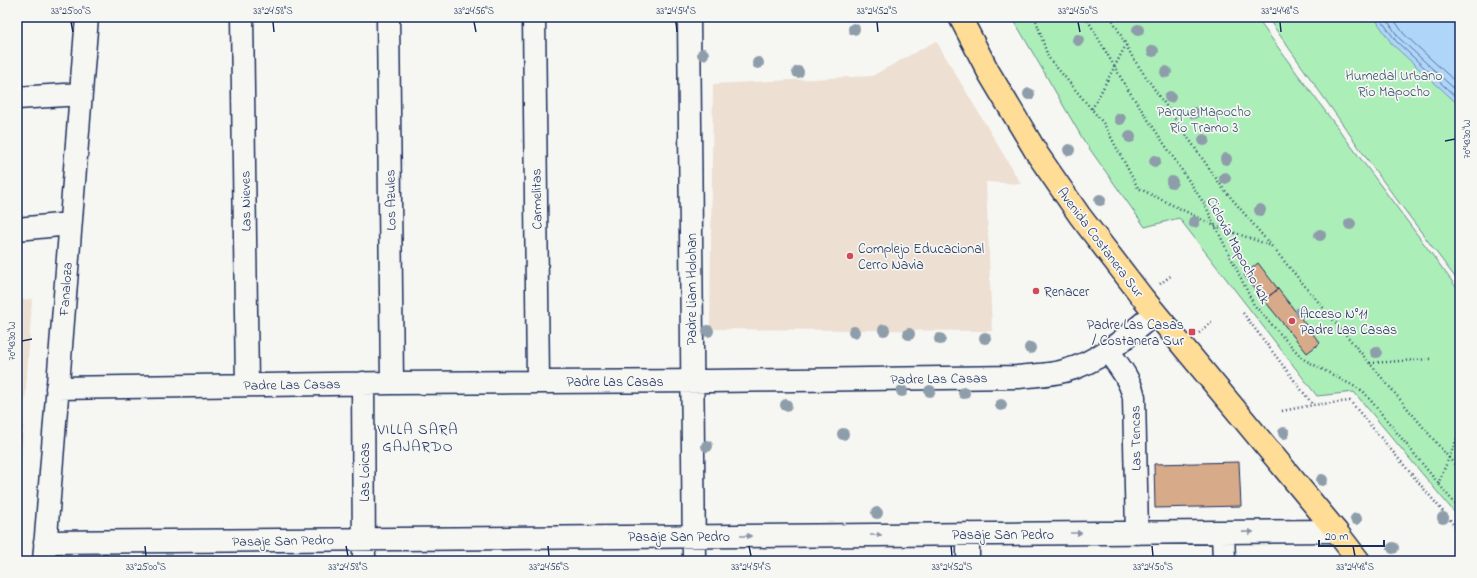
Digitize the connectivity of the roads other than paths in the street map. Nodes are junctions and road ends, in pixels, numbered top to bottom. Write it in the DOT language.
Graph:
graph roads {
  1 [pos="86,17"];
  2 [pos="242,17"];
  3 [pos="388,17"];
  4 [pos="534,17"];
  5 [pos="689,17"];
  6 [pos="960,17"];
  7 [pos="81,94"];
  8 [pos="17,98"];
  9 [pos="70,224"];
  10 [pos="17,228"];
  11 [pos="1155,313"];
  12 [pos="1108,351"];
  13 [pos="538,381"];
  14 [pos="692,381"];
  15 [pos="392,382"];
  16 [pos="363,383"];
  17 [pos="247,385"];
  18 [pos="57,388"];
  19 [pos="1336,531"];
  20 [pos="1223,532"];
  21 [pos="1137,533"];
  22 [pos="968,534"];
  23 [pos="694,536"];
  24 [pos="364,539"];
  25 [pos="45,551"];
  26 [pos="364,561"];
  27 [pos="694,561"];
  28 [pos="968,561"];
  29 [pos="1224,561"];
  30 [pos="1359,561"];
  1 -- 7 [label="street, Fanaloza"];
  2 -- 17 [label="street, Las Nieves"];
  3 -- 15 [label="street, Los Azules"];
  4 -- 13 [label="street, Carmelitas"];
  5 -- 14 [label="street, Padre Liam Holohan"];
  6 -- 11 [label="main road, Avenida Costanera Sur"];
  7 -- 8 [label="street"];
  7 -- 9 [label="street, Fanaloza"];
  9 -- 10 [label="street"];
  9 -- 18 [label="street, Fanaloza"];
  11 -- 12 [label="street, Padre Las Casas"];
  11 -- 19 [label="main road, Avenida Costanera Sur"];
  12 -- 14 [label="street, Padre Las Casas"];
  12 -- 21 [label="street, Las Tencas"];
  13 -- 14 [label="street, Padre Las Casas"];
  13 -- 15 [label="street, Padre Las Casas"];
  14 -- 23 [label="street, Padre Liam Holohan"];
  15 -- 16 [label="street, Padre Las Casas"];
  16 -- 17 [label="street, Padre Las Casas"];
  16 -- 24 [label="street, Las Loicas"];
  17 -- 18 [label="street, Padre Las Casas"];
  18 -- 25 [label="street, Fanaloza"];
  20 -- 19 [label="street, Pasaje San Pedro, one-way"];
  19 -- 30 [label="main road, Avenida Costanera Sur"];
  20 -- 21 [label="street, Pasaje San Pedro"];
  20 -- 29 [label="street"];
  22 -- 21 [label="street, Pasaje San Pedro, one-way"];
  23 -- 22 [label="street, Pasaje San Pedro, one-way"];
  22 -- 28 [label="street"];
  23 -- 24 [label="street, Pasaje San Pedro"];
  23 -- 27 [label="street, Padre Liam Holohan"];
  24 -- 25 [label="street, Pasaje San Pedro"];
  24 -- 26 [label="street, Las Loicas"];
}
